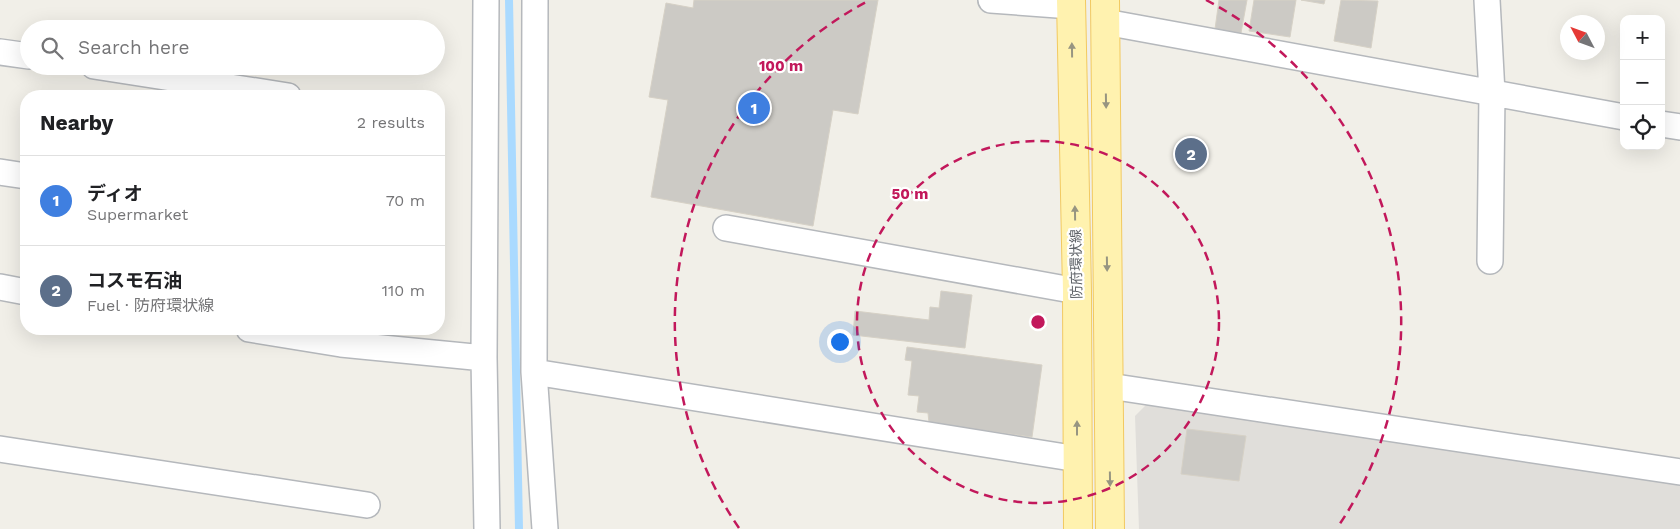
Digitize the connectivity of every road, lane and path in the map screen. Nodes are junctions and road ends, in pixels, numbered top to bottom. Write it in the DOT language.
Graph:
graph roads {
  1 [pos="486,0"];
  2 [pos="535,0"];
  3 [pos="991,0"];
  4 [pos="1487,0"];
  5 [pos="1071,3"];
  6 [pos="1105,11"];
  7 [pos="0,52"];
  8 [pos="20,55"];
  9 [pos="152,75"];
  10 [pos="249,90"];
  11 [pos="1492,93"];
  12 [pos="1620,116"];
  13 [pos="1665,125"];
  14 [pos="1680,127"];
  15 [pos="0,172"];
  16 [pos="20,175"];
  17 [pos="726,228"];
  18 [pos="1490,261"];
  19 [pos="0,284"];
  20 [pos="0,287"];
  21 [pos="20,291"];
  22 [pos="1077,292"];
  23 [pos="0,298"];
  24 [pos="328,335"];
  25 [pos="341,336"];
  26 [pos="484,358"];
  27 [pos="534,372"];
  28 [pos="1108,386"];
  29 [pos="0,449"];
  30 [pos="1078,459"];
  31 [pos="1680,472"];
  32 [pos="367,505"];
  33 [pos="487,529"];
  34 [pos="545,529"];
  35 [pos="1078,529"];
  36 [pos="1110,529"];
  1 -- 26 [label="street"];
  2 -- 27 [label="street"];
  3 -- 5 [label="street"];
  4 -- 11 [label="street"];
  22 -- 5 [label="main road, 防府環状線, one-way"];
  6 -- 11 [label="street"];
  6 -- 28 [label="main road, one-way"];
  7 -- 8 [label="street"];
  9 -- 10 [label="street"];
  11 -- 12 [label="street"];
  11 -- 18 [label="street"];
  13 -- 14 [label="street"];
  15 -- 16 [label="street"];
  17 -- 22 [label="street"];
  19 -- 20 [label="street"];
  20 -- 21 [label="street"];
  20 -- 23 [label="street"];
  30 -- 22 [label="main road, 防府環状線, one-way"];
  24 -- 25 [label="street"];
  25 -- 26 [label="street"];
  26 -- 33 [label="street"];
  27 -- 30 [label="street"];
  27 -- 34 [label="street"];
  28 -- 31 [label="street"];
  28 -- 36 [label="main road, one-way"];
  29 -- 32 [label="street"];
  30 -- 35 [label="main road, 防府環状線"];
}
